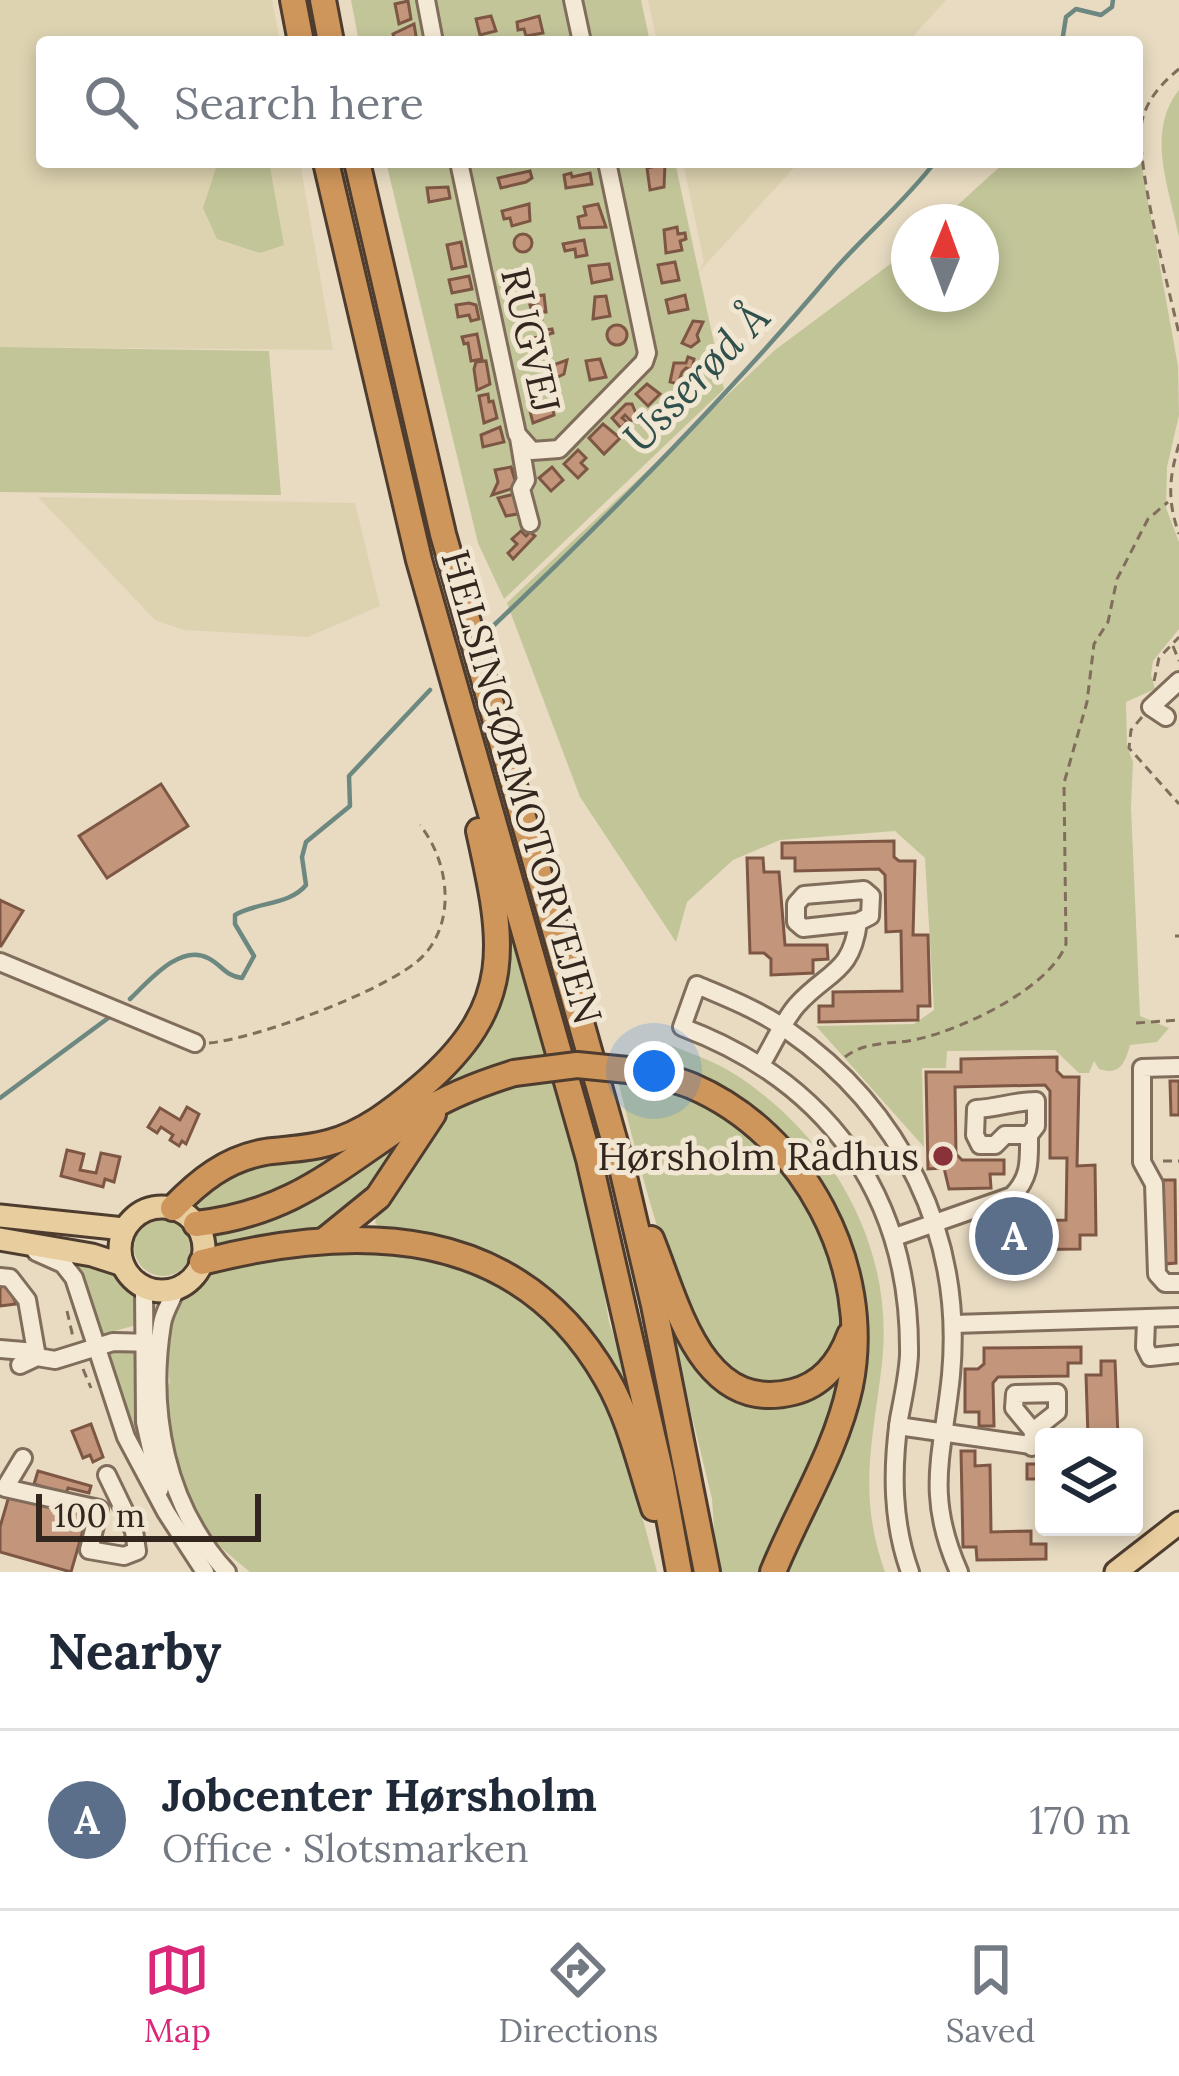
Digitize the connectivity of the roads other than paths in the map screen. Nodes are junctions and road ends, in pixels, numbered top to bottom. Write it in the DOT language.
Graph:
graph roads {
  1 [pos="293,0"];
  2 [pos="323,0"];
  3 [pos="426,0"];
  4 [pos="573,0"];
  5 [pos="300,36"];
  6 [pos="330,36"];
  7 [pos="433,36"];
  8 [pos="581,36"];
  9 [pos="327,168"];
  10 [pos="358,168"];
  11 [pos="459,168"];
  12 [pos="608,168"];
  13 [pos="519,437"];
  14 [pos="559,449"];
  15 [pos="526,480"];
  16 [pos="530,523"];
  17 [pos="419,560"];
  18 [pos="1179,680"];
  19 [pos="1158,712"];
  20 [pos="858,922"];
  21 [pos="0,962"];
  22 [pos="784,1028"];
  23 [pos="195,1043"];
  24 [pos="762,1064"];
  25 [pos="1179,1067"];
  26 [pos="453,1096"];
  27 [pos="1029,1135"];
  28 [pos="621,1164"];
  29 [pos="172,1208"];
  30 [pos="0,1216"];
  31 [pos="935,1223"];
  32 [pos="196,1224"];
  33 [pos="124,1229"];
  34 [pos="895,1237"];
  35 [pos="0,1241"];
  36 [pos="324,1241"];
  37 [pos="202,1262"];
  38 [pos="123,1264"];
  39 [pos="0,1277"];
  40 [pos="1179,1283"];
  41 [pos="144,1287"];
  42 [pos="176,1288"];
  43 [pos="1179,1317"];
  44 [pos="1146,1321"];
  45 [pos="954,1324"];
  46 [pos="852,1327"];
  47 [pos="153,1343"];
  48 [pos="97,1346"];
  49 [pos="0,1349"];
  50 [pos="1179,1354"];
  51 [pos="31,1358"];
  52 [pos="898,1426"];
  53 [pos="940,1432"];
  54 [pos="1035,1442"];
  55 [pos="23,1457"];
  56 [pos="107,1474"];
  57 [pos="120,1502"];
  58 [pos="99,1509"];
  59 [pos="166,1512"];
  60 [pos="1179,1523"];
  61 [pos="205,1572"];
  62 [pos="227,1572"];
  63 [pos="677,1572"];
  64 [pos="706,1572"];
  65 [pos="773,1572"];
  66 [pos="910,1572"];
  67 [pos="959,1572"];
  68 [pos="1116,1572"];
  1 -- 5 [label="highway"];
  2 -- 6 [label="highway"];
  3 -- 7 [label="street"];
  4 -- 8 [label="street"];
  9 -- 17 [label="highway, HELSINGØRMOTORVEJEN"];
  10 -- 28 [label="highway, HELSINGØRMOTORVEJEN"];
  11 -- 13 [label="street, RUGVEJ"];
  12 -- 14 [label="street, RUGVEJ"];
  13 -- 14 [label="street, RUGVEJ"];
  13 -- 15 [label="street"];
  14 -- 15 [label="street"];
  15 -- 16 [label="street"];
  17 -- 29 [label="highway"];
  17 -- 63 [label="highway, HELSINGØRMOTORVEJEN"];
  18 -- 19 [label="street"];
  20 -- 22 [label="street"];
  21 -- 23 [label="street"];
  22 -- 24 [label="street"];
  22 -- 24 [label="street"];
  22 -- 31 [label="street"];
  24 -- 34 [label="street"];
  25 -- 40 [label="street"];
  26 -- 32 [label="highway"];
  26 -- 36 [label="highway"];
  26 -- 46 [label="highway, bridge"];
  27 -- 31 [label="street"];
  28 -- 46 [label="highway"];
  28 -- 64 [label="highway, HELSINGØRMOTORVEJEN"];
  29 -- 32 [label="main road"];
  29 -- 33 [label="main road"];
  30 -- 33 [label="main road"];
  31 -- 34 [label="street"];
  31 -- 45 [label="street"];
  32 -- 37 [label="main road"];
  33 -- 38 [label="main road"];
  34 -- 52 [label="street"];
  35 -- 38 [label="main road"];
  35 -- 48 [label="street"];
  36 -- 37 [label="highway"];
  36 -- 63 [label="highway"];
  37 -- 42 [label="main road"];
  38 -- 41 [label="main road"];
  39 -- 51 [label="street"];
  41 -- 42 [label="main road"];
  41 -- 47 [label="street"];
  42 -- 47 [label="street"];
  43 -- 44 [label="street"];
  44 -- 45 [label="street"];
  44 -- 50 [label="street"];
  45 -- 53 [label="street"];
  46 -- 65 [label="highway"];
  47 -- 48 [label="street"];
  47 -- 59 [label="street"];
  47 -- 62 [label="street"];
  48 -- 51 [label="street"];
  48 -- 59 [label="street"];
  49 -- 51 [label="street"];
  52 -- 53 [label="street"];
  52 -- 66 [label="street"];
  53 -- 54 [label="street"];
  53 -- 67 [label="street"];
  55 -- 58 [label="street"];
  56 -- 57 [label="street"];
  57 -- 58 [label="street"];
  57 -- 58 [label="street"];
  59 -- 61 [label="street"];
  60 -- 68 [label="main road"];
}
